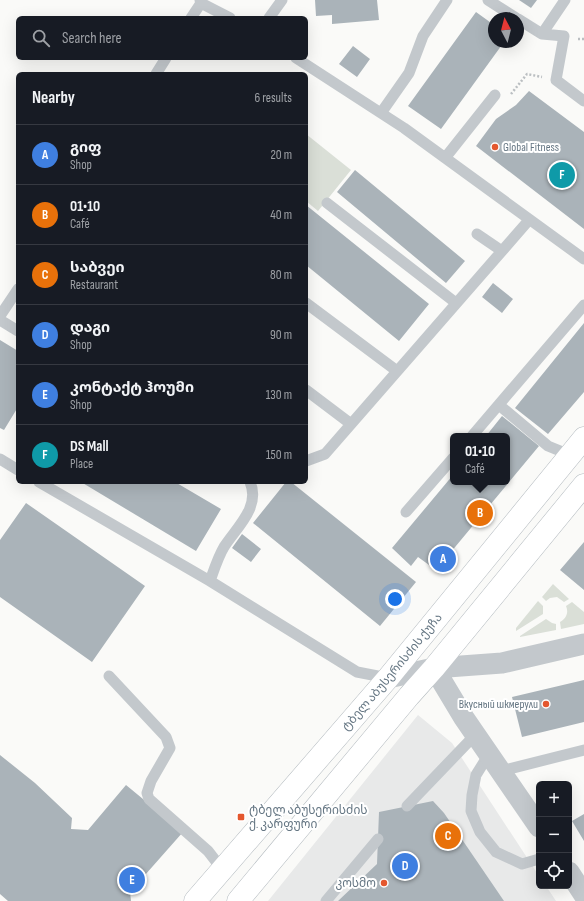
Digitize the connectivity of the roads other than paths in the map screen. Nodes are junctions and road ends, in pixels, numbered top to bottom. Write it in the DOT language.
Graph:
graph roads {
  1 [pos="282,0"];
  2 [pos="447,0"];
  3 [pos="488,0"];
  4 [pos="565,0"];
  5 [pos="200,1"];
  6 [pos="507,12"];
  7 [pos="192,16"];
  8 [pos="226,16"];
  9 [pos="270,16"];
  10 [pos="524,22"];
  11 [pos="542,34"];
  12 [pos="165,60"];
  13 [pos="299,60"];
  14 [pos="157,72"];
  15 [pos="495,95"];
  16 [pos="584,101"];
  17 [pos="381,113"];
  18 [pos="445,158"];
  19 [pos="327,203"];
  20 [pos="529,220"];
  21 [pos="477,234"];
  22 [pos="502,251"];
  23 [pos="584,259"];
  24 [pos="16,292"];
  25 [pos="456,303"];
  26 [pos="308,304"];
  27 [pos="584,305"];
  28 [pos="0,316"];
  29 [pos="0,320"];
  30 [pos="16,330"];
  31 [pos="397,371"];
  32 [pos="308,392"];
  33 [pos="499,405"];
  34 [pos="351,424"];
  35 [pos="475,433"];
  36 [pos="584,438"];
  37 [pos="570,455"];
  38 [pos="0,459"];
  39 [pos="308,460"];
  40 [pos="450,461"];
  41 [pos="16,469"];
  42 [pos="42,484"];
  43 [pos="252,484"];
  44 [pos="584,485"];
  45 [pos="406,512"];
  46 [pos="210,582"];
  47 [pos="584,644"];
  48 [pos="434,668"];
  49 [pos="109,676"];
  50 [pos="388,678"];
  51 [pos="476,734"];
  52 [pos="584,750"];
  53 [pos="495,763"];
  54 [pos="407,806"];
  55 [pos="536,823"];
  56 [pos="378,839"];
  57 [pos="536,860"];
  58 [pos="222,870"];
  59 [pos="572,877"];
  60 [pos="584,895"];
  61 [pos="195,901"];
  62 [pos="238,901"];
  63 [pos="326,901"];
  1 -- 9 [label="lane"];
  2 -- 17 [label="lane"];
  3 -- 6 [label="lane"];
  4 -- 11 [label="lane"];
  5 -- 7 [label="lane"];
  5 -- 8 [label="lane"];
  10 -- 11 [label="lane"];
  11 -- 16 [label="lane"];
  12 -- 14 [label="lane"];
  13 -- 17 [label="lane"];
  15 -- 18 [label="lane"];
  17 -- 18 [label="lane"];
  18 -- 20 [label="lane"];
  19 -- 25 [label="lane"];
  20 -- 22 [label="lane"];
  20 -- 23 [label="lane"];
  21 -- 22 [label="lane"];
  22 -- 25 [label="lane"];
  24 -- 28 [label="lane"];
  25 -- 31 [label="lane"];
  26 -- 31 [label="lane"];
  27 -- 33 [label="lane"];
  29 -- 30 [label="lane"];
  31 -- 34 [label="lane"];
  32 -- 34 [label="lane"];
  33 -- 35 [label="lane"];
  33 -- 37 [label="lane"];
  34 -- 39 [label="lane"];
  36 -- 37 [label="main road, ტბელ აბუსერისძის ქუჩა"];
  37 -- 50 [label="main road, ტბელ აბუსერისძის ქუჩა"];
  38 -- 41 [label="lane"];
  40 -- 45 [label="lane"];
  42 -- 46 [label="lane"];
  43 -- 46 [label="lane"];
  44 -- 48 [label="main road"];
  46 -- 50 [label="lane"];
  47 -- 48 [label="street"];
  48 -- 50 [label="street"];
  48 -- 51 [label="street"];
  48 -- 62 [label="main road"];
  49 -- 58 [label="lane"];
  50 -- 58 [label="main road, ტბელ აბუსერისძის ქუჩა"];
  51 -- 53 [label="street"];
  51 -- 54 [label="lane"];
  52 -- 53 [label="lane"];
  53 -- 55 [label="street"];
  53 -- 57 [label="lane"];
  56 -- 63 [label="lane"];
  58 -- 61 [label="main road, ტბელ აბუსერისძის ქუჩა"];
  59 -- 60 [label="street"];
}
